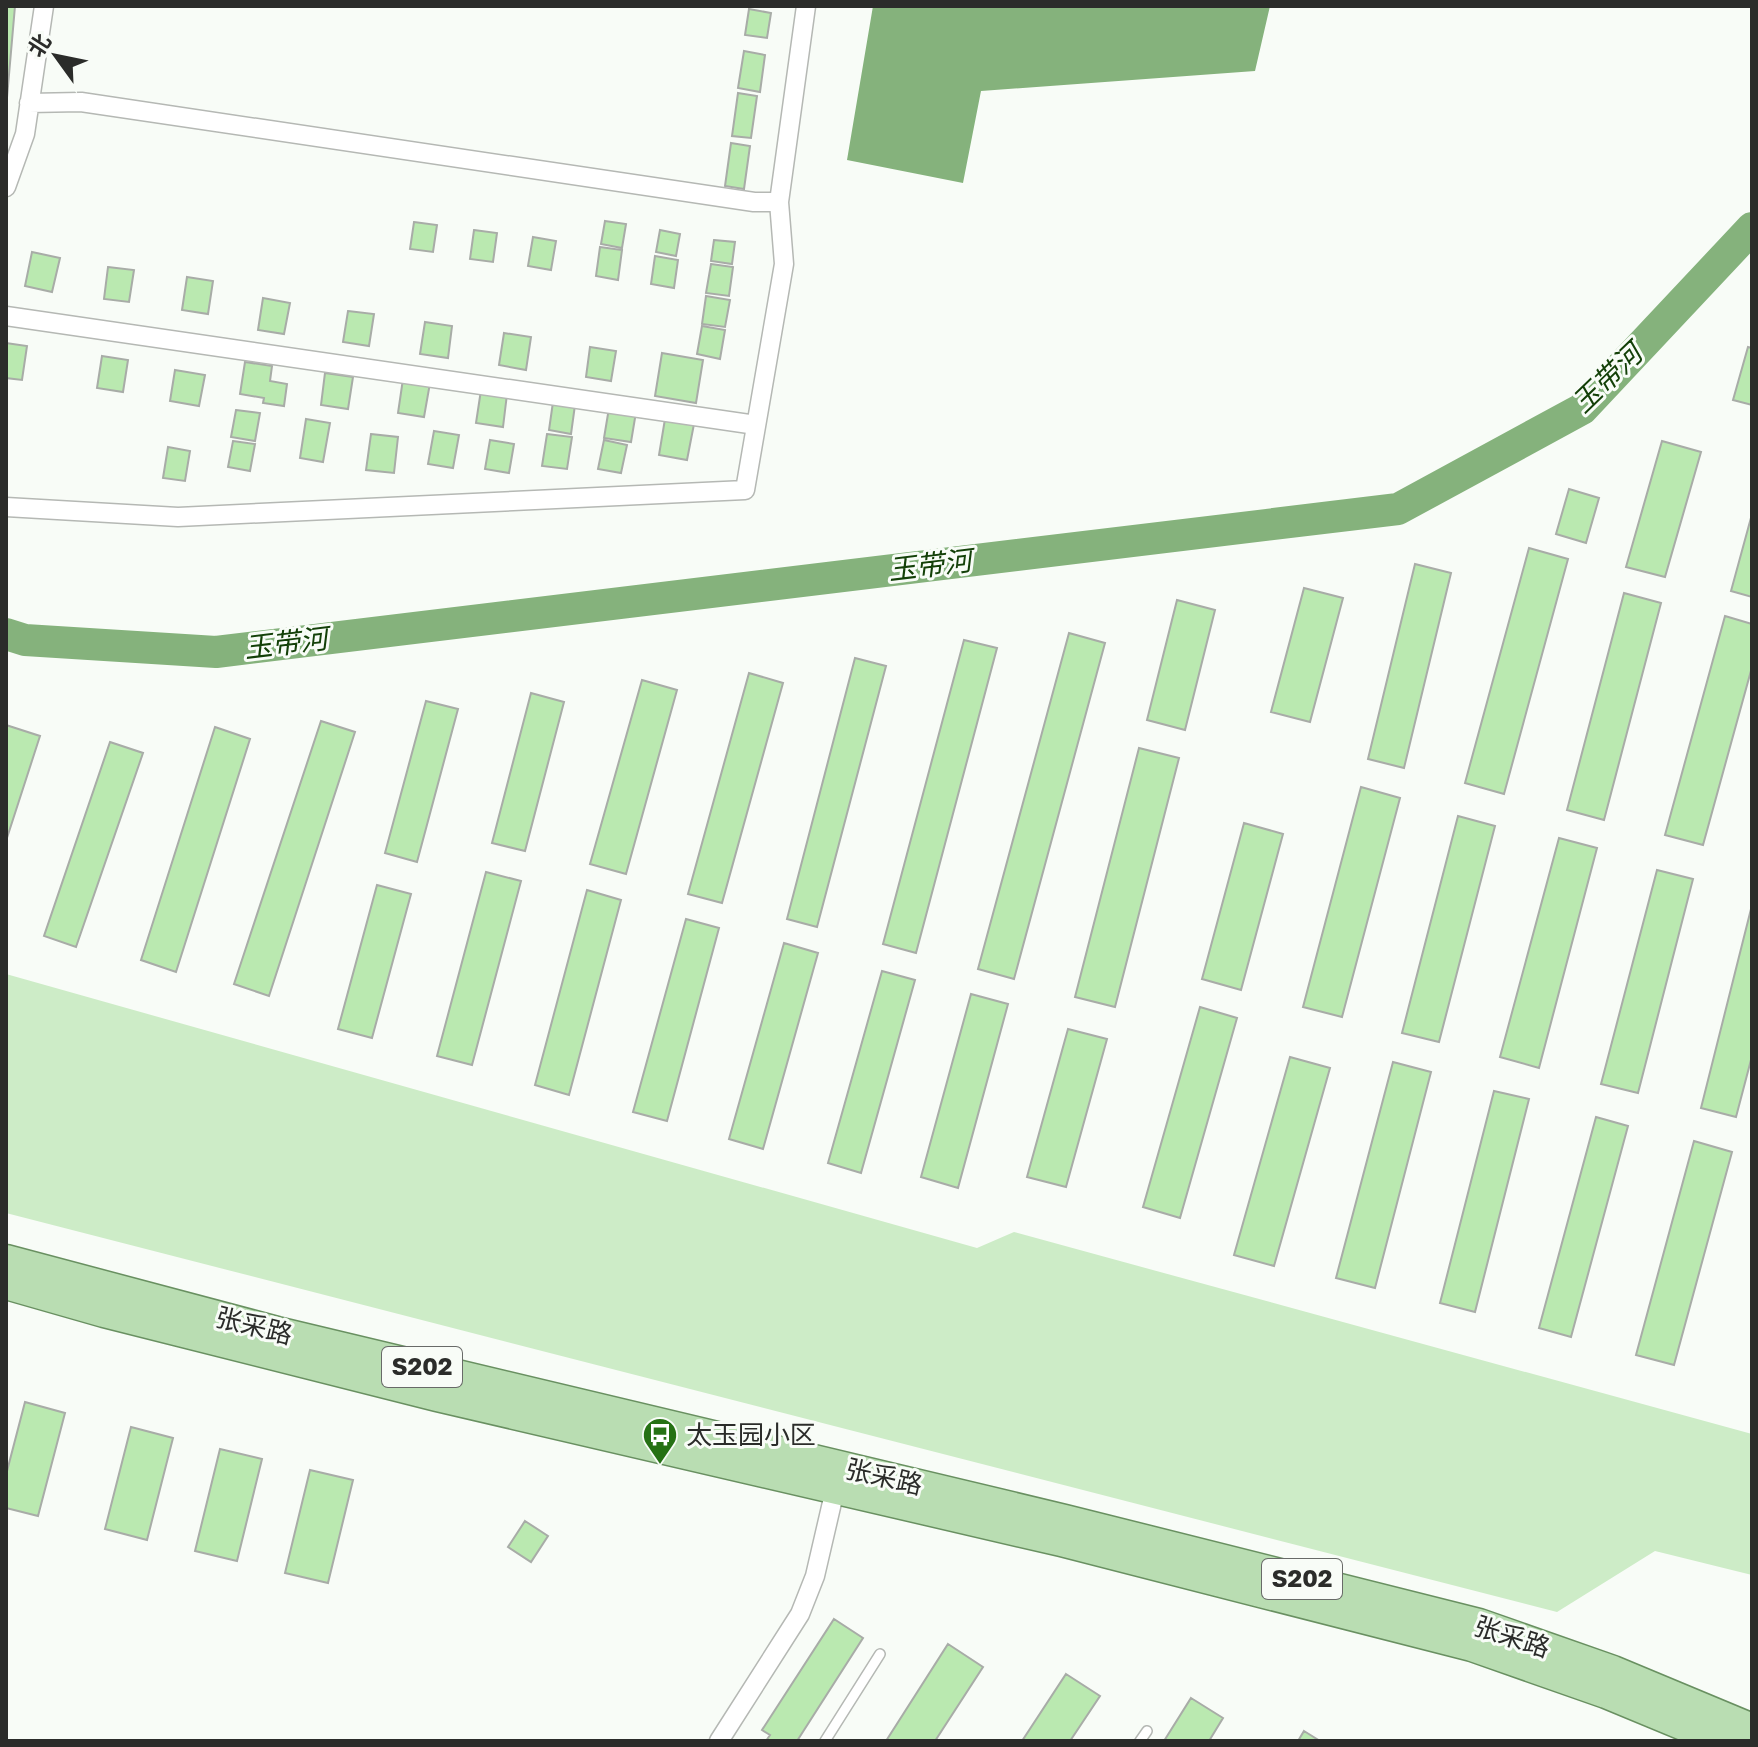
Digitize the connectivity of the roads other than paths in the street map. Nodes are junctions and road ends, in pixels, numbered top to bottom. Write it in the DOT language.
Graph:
graph roads {
  1 [pos="44,6"];
  2 [pos="806,6"];
  3 [pos="29,103"];
  4 [pos="6,187"];
  5 [pos="779,202"];
  6 [pos="6,316"];
  7 [pos="756,425"];
  8 [pos="6,507"];
  9 [pos="6,1260"];
  10 [pos="6,1284"];
  11 [pos="838,1478"];
  12 [pos="880,1654"];
  13 [pos="1752,1729"];
  14 [pos="1147,1731"];
  15 [pos="719,1741"];
  16 [pos="825,1741"];
  17 [pos="1140,1741"];
  18 [pos="1722,1741"];
  1 -- 3 [label="street"];
  2 -- 5 [label="street"];
  3 -- 4 [label="street"];
  3 -- 5 [label="street"];
  5 -- 7 [label="street"];
  6 -- 7 [label="street"];
  7 -- 8 [label="street"];
  9 -- 11 [label="main road, 张采路 / S202"];
  10 -- 11 [label="main road, 张采路 / S202"];
  11 -- 13 [label="main road, 张采路 / S202"];
  11 -- 15 [label="street"];
  11 -- 18 [label="main road, 张采路 / S202"];
  12 -- 16 [label="lane"];
  14 -- 17 [label="lane"];
}
